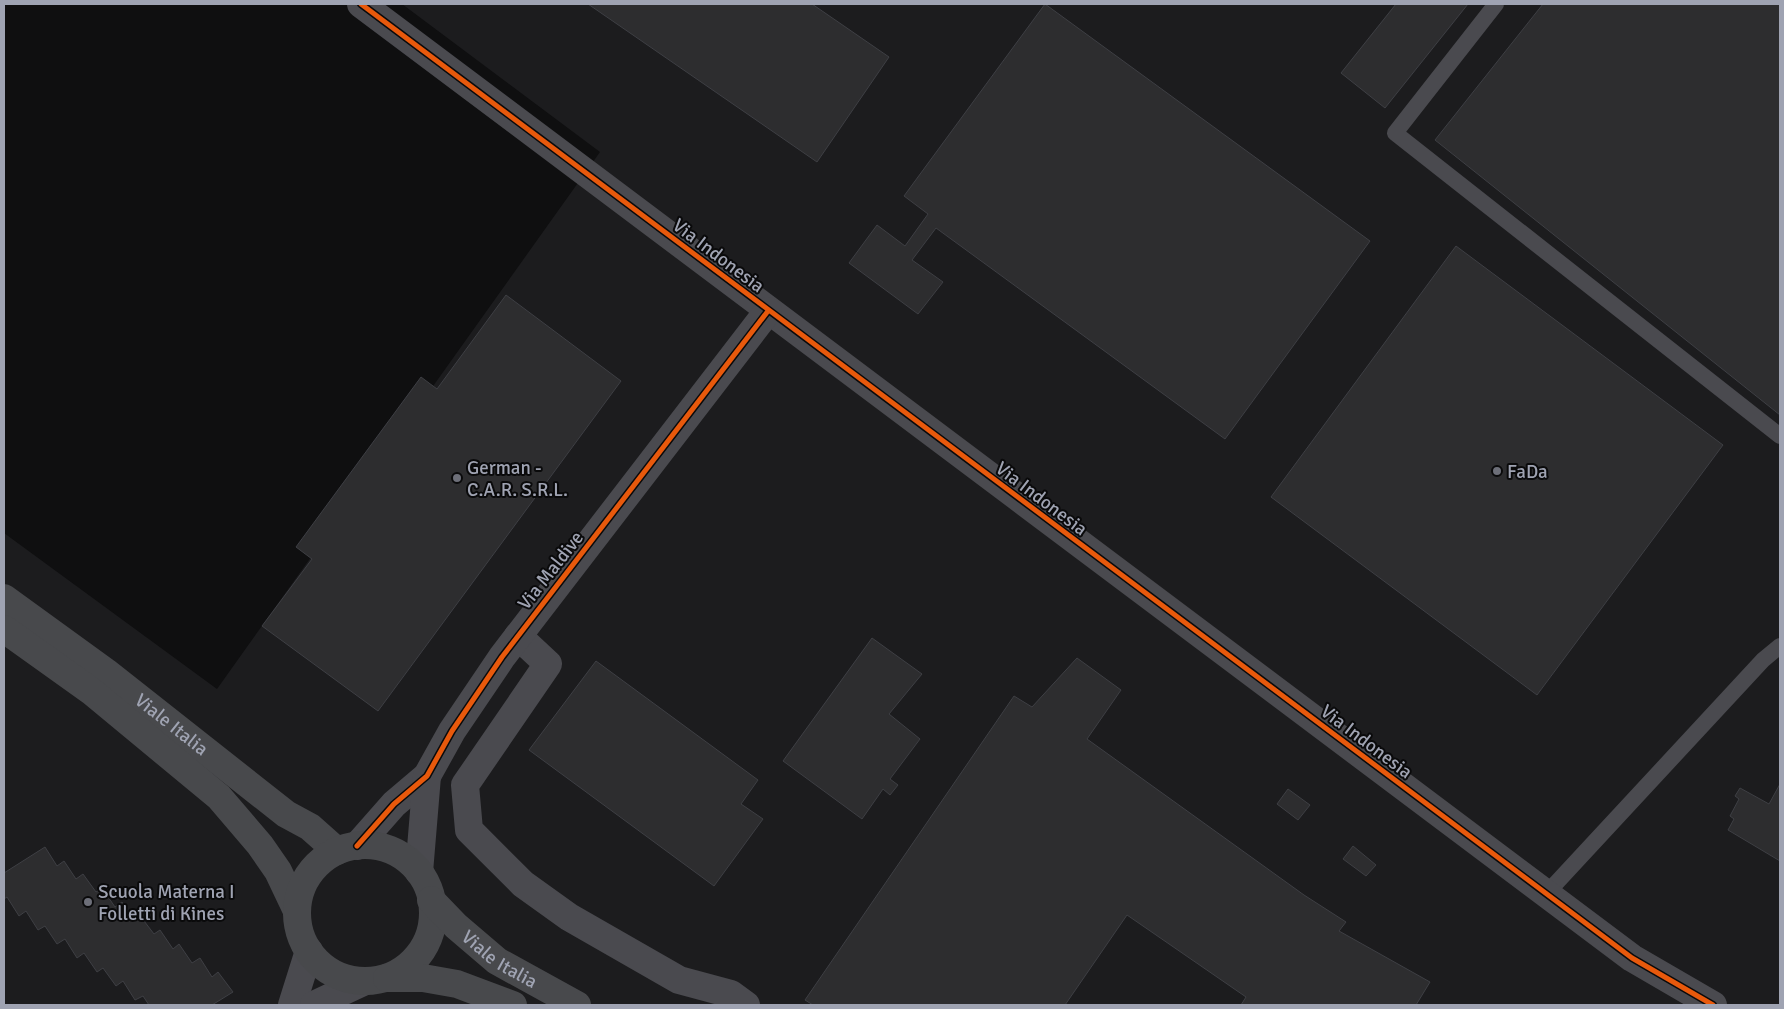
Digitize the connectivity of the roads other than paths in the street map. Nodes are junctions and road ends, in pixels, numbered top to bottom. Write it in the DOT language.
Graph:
graph roads {
  1 [pos="360,4"];
  2 [pos="1496,4"];
  3 [pos="768,311"];
  4 [pos="1780,436"];
  5 [pos="4,598"];
  6 [pos="4,630"];
  7 [pos="518,636"];
  8 [pos="1780,646"];
  9 [pos="427,776"];
  10 [pos="347,849"];
  11 [pos="419,872"];
  12 [pos="1546,894"];
  13 [pos="431,900"];
  14 [pos="297,911"];
  15 [pos="309,951"];
  16 [pos="375,979"];
  17 [pos="292,1005"];
  18 [pos="314,1005"];
  19 [pos="513,1005"];
  20 [pos="578,1005"];
  21 [pos="746,1005"];
  22 [pos="1713,1005"];
  1 -- 3 [label="street, Via Indonesia"];
  2 -- 4 [label="lane"];
  3 -- 7 [label="street, Via Maldive"];
  3 -- 12 [label="street, Via Indonesia"];
  5 -- 10 [label="main road, Viale Italia"];
  6 -- 14 [label="main road, Viale Italia"];
  7 -- 9 [label="street, Via Maldive"];
  7 -- 21 [label="street"];
  8 -- 12 [label="lane"];
  9 -- 10 [label="street, Via Maldive"];
  9 -- 11 [label="street, Via Maldive"];
  10 -- 11 [label="main road"];
  10 -- 14 [label="main road"];
  11 -- 13 [label="main road"];
  12 -- 22 [label="street, Via Indonesia"];
  13 -- 16 [label="main road"];
  13 -- 20 [label="main road, Viale Italia"];
  14 -- 15 [label="main road"];
  15 -- 16 [label="main road"];
  15 -- 17 [label="street"];
  16 -- 18 [label="street"];
  16 -- 19 [label="main road, Viale Italia"];
}
